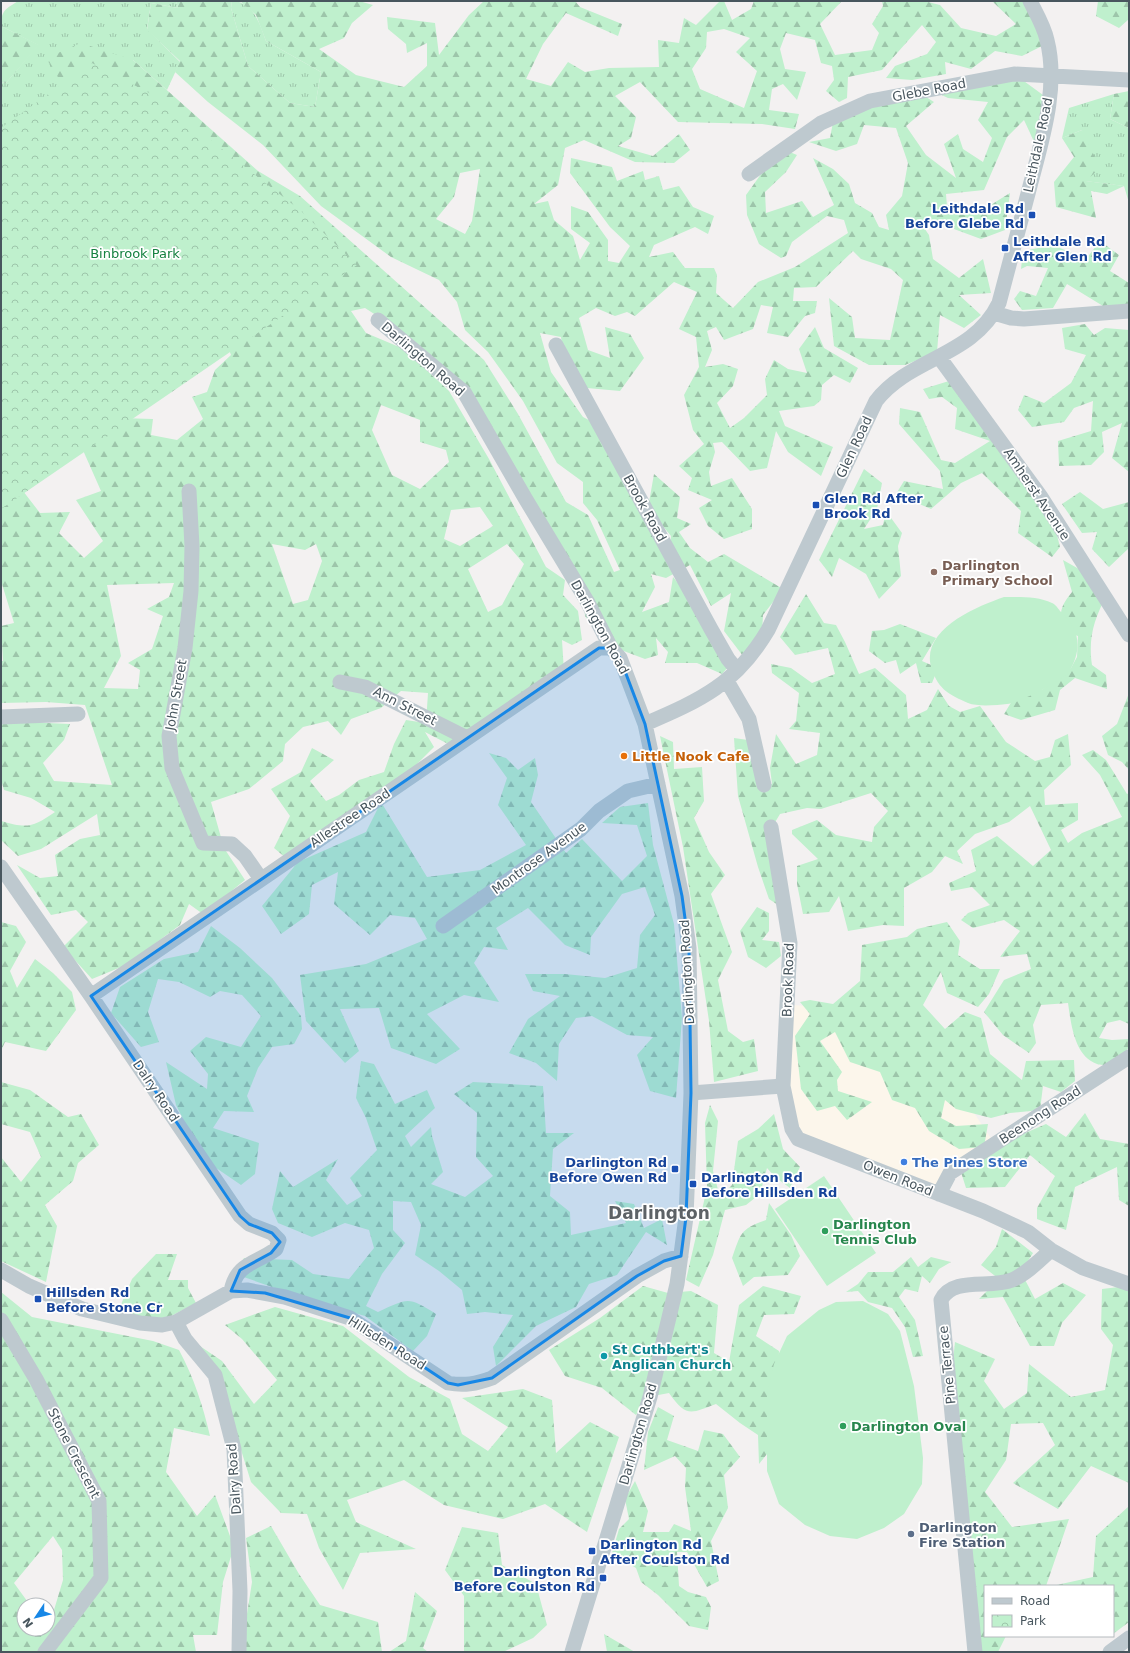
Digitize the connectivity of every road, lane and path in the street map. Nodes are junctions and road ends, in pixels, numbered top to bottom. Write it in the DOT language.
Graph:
graph roads {
  1 [pos="1030,1"];
  2 [pos="1050,75"];
  3 [pos="1129,80"];
  4 [pos="749,174"];
  5 [pos="1129,311"];
  6 [pos="994,313"];
  7 [pos="378,320"];
  8 [pos="556,345"];
  9 [pos="939,357"];
  10 [pos="189,491"];
  11 [pos="1129,635"];
  12 [pos="611,648"];
  13 [pos="732,675"];
  14 [pos="340,682"];
  15 [pos="78,714"];
  16 [pos="1,717"];
  17 [pos="645,724"];
  18 [pos="467,738"];
  19 [pos="658,784"];
  20 [pos="764,785"];
  21 [pos="771,827"];
  22 [pos="1,867"];
  23 [pos="261,880"];
  24 [pos="443,926"];
  25 [pos="91,996"];
  26 [pos="1129,1057"];
  27 [pos="783,1086"];
  28 [pos="691,1093"];
  29 [pos="939,1194"];
  30 [pos="1051,1250"];
  31 [pos="681,1256"];
  32 [pos="1,1270"];
  33 [pos="1129,1284"];
  34 [pos="231,1291"];
  35 [pos="1,1320"];
  36 [pos="176,1322"];
  37 [pos="1129,1638"];
  38 [pos="574,1651"];
  39 [pos="45,1652"];
  40 [pos="239,1652"];
  41 [pos="975,1652"];
  42 [pos="1110,1652"];
  1 -- 2 [label="street, Leithdale Road"];
  2 -- 3 [label="street, Glebe Road"];
  2 -- 4 [label="street, Glebe Road"];
  2 -- 6 [label="street, Leithdale Road"];
  5 -- 6 [label="street"];
  6 -- 9 [label="street, Glen Road"];
  7 -- 12 [label="street, Darlington Road"];
  8 -- 13 [label="street, Brook Road"];
  9 -- 11 [label="street, Amherst Avenue"];
  9 -- 13 [label="street, Glen Road"];
  10 -- 23 [label="street, John Street"];
  12 -- 17 [label="street, Darlington Road"];
  12 -- 18 [label="street, Allestree Road"];
  13 -- 17 [label="street, Glen Road"];
  13 -- 20 [label="street, Brook Road"];
  14 -- 18 [label="street, Ann Street"];
  15 -- 16 [label="street"];
  17 -- 19 [label="street, Darlington Road"];
  18 -- 23 [label="street, Allestree Road"];
  19 -- 24 [label="street, Montrose Avenue"];
  19 -- 28 [label="street, Darlington Road"];
  21 -- 27 [label="street, Brook Road"];
  22 -- 25 [label="street, Dalry Road"];
  23 -- 25 [label="street, Allestree Road"];
  25 -- 34 [label="street, Dalry Road"];
  26 -- 29 [label="street, Beenong Road"];
  27 -- 28 [label="street"];
  27 -- 29 [label="street, Owen Road"];
  28 -- 31 [label="street, Darlington Road"];
  29 -- 30 [label="street, Owen Road"];
  30 -- 33 [label="street, Owen Road"];
  30 -- 41 [label="street, Pine Terrace"];
  31 -- 34 [label="street, Hillsden Road"];
  31 -- 38 [label="street, Darlington Road"];
  32 -- 36 [label="street, Hillsden Road"];
  34 -- 36 [label="street, Hillsden Road"];
  35 -- 39 [label="street, Stone Crescent"];
  36 -- 40 [label="street, Dalry Road"];
  37 -- 42 [label="street"];
}
